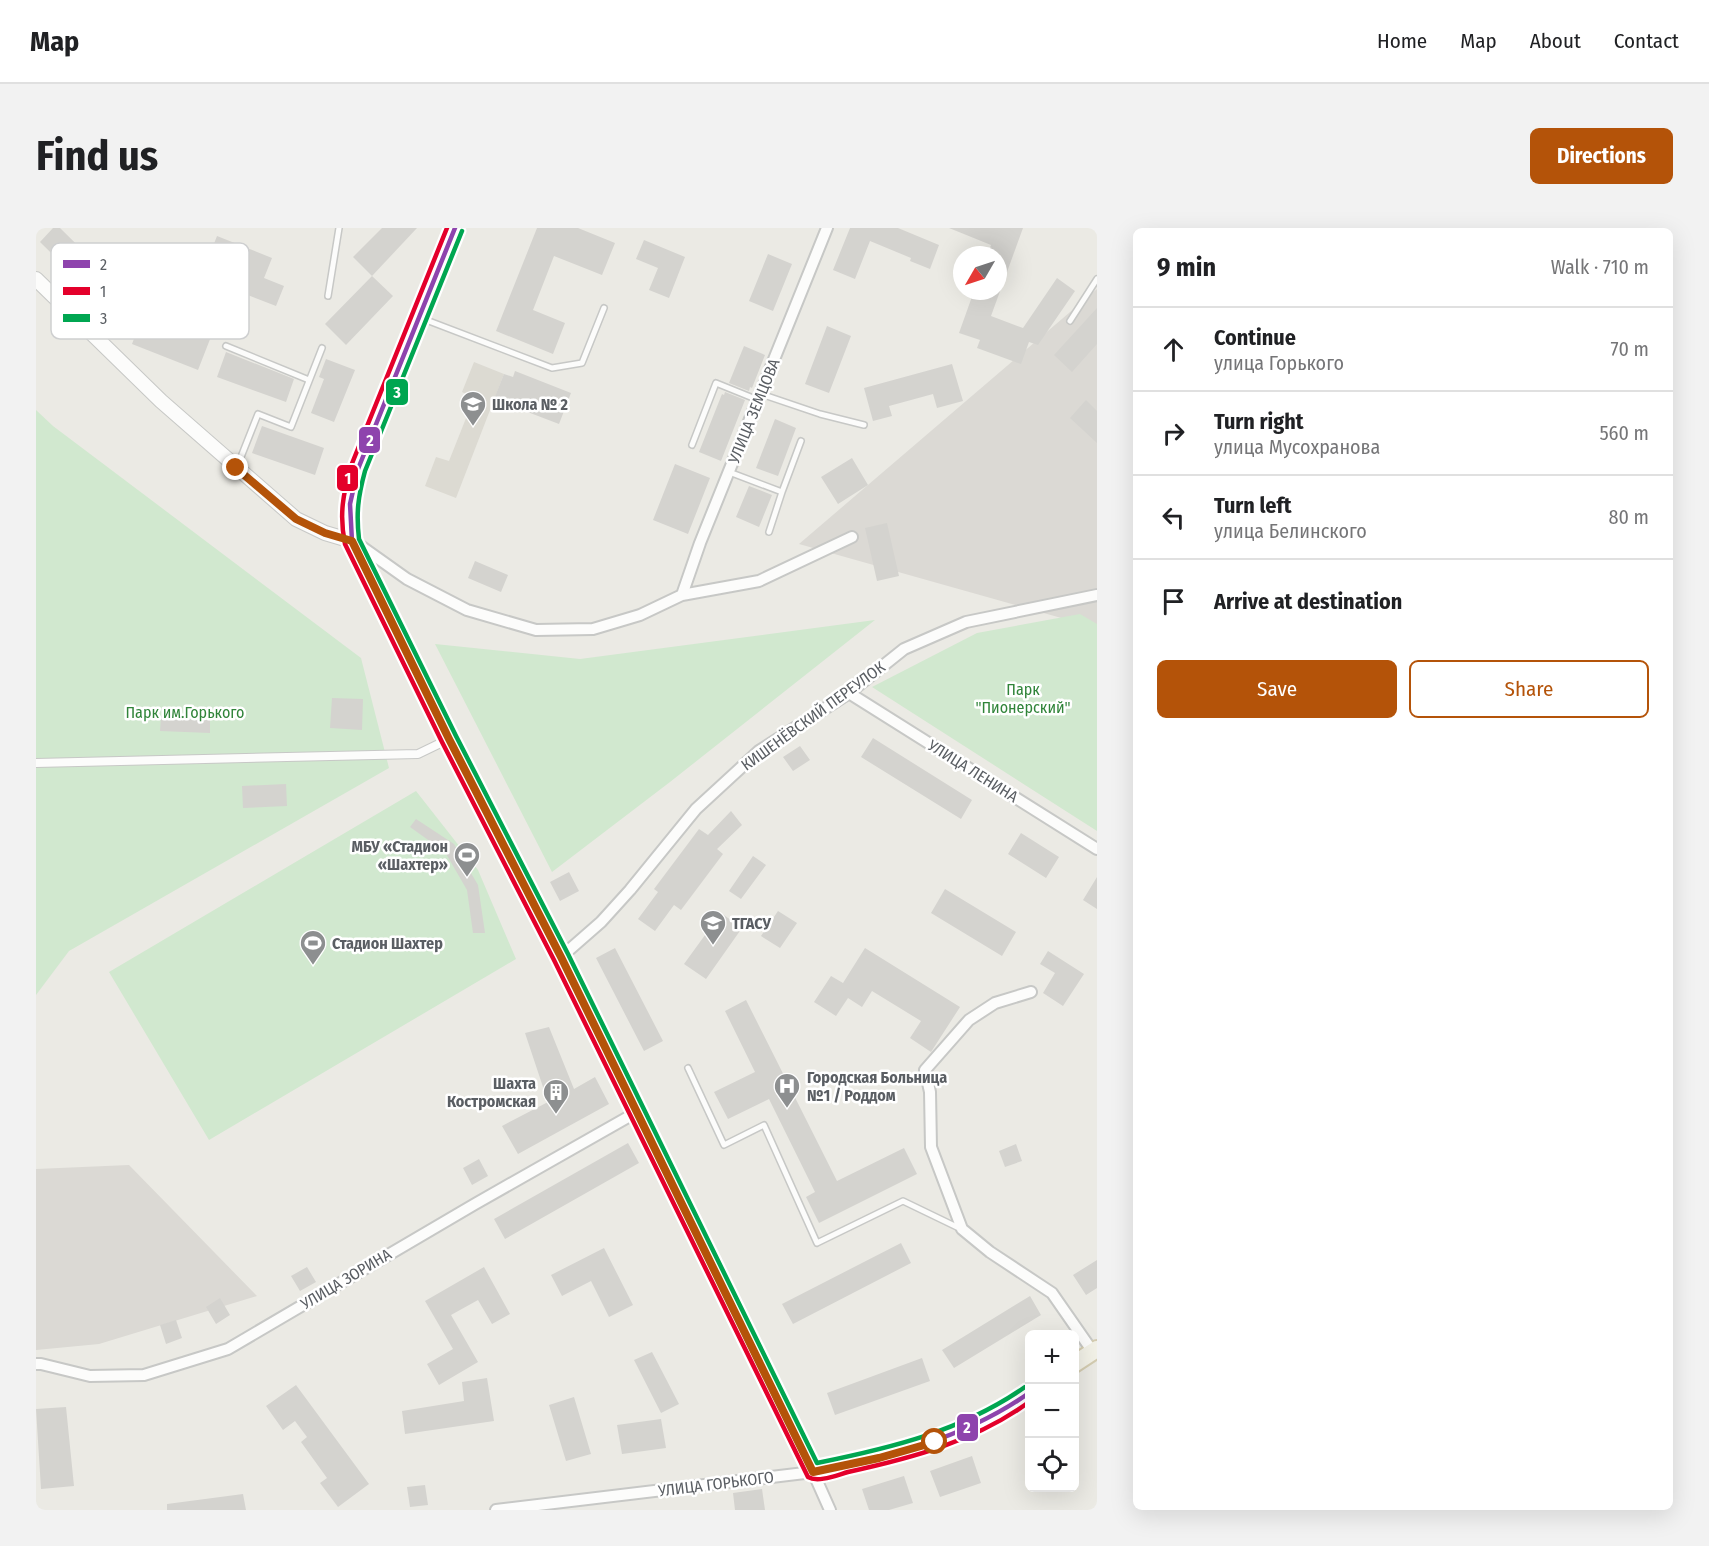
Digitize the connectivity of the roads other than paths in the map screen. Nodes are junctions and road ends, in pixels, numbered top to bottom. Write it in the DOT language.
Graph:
graph roads {
  1 [pos="339,228"];
  2 [pos="455,228"];
  3 [pos="827,228"];
  4 [pos="36,279"];
  5 [pos="1097,279"];
  6 [pos="51,294"];
  7 [pos="328,296"];
  8 [pos="604,308"];
  9 [pos="420,317"];
  10 [pos="1071,321"];
  11 [pos="97,339"];
  12 [pos="226,346"];
  13 [pos="322,348"];
  14 [pos="309,380"];
  15 [pos="759,397"];
  16 [pos="864,425"];
  17 [pos="801,441"];
  18 [pos="692,445"];
  19 [pos="236,468"];
  20 [pos="729,472"];
  21 [pos="782,492"];
  22 [pos="769,532"];
  23 [pos="852,537"];
  24 [pos="352,541"];
  25 [pos="682,595"];
  26 [pos="1097,595"];
  27 [pos="849,693"];
  28 [pos="449,739"];
  29 [pos="36,763"];
  30 [pos="1097,849"];
  31 [pos="561,957"];
  32 [pos="1031,992"];
  33 [pos="688,1068"];
  34 [pos="637,1112"];
  35 [pos="962,1229"];
  36 [pos="1095,1351"];
  37 [pos="1079,1361"];
  38 [pos="36,1365"];
  39 [pos="1025,1397"];
  40 [pos="813,1472"];
  41 [pos="496,1510"];
  42 [pos="830,1510"];
  1 -- 7 [label="lane"];
  2 -- 9 [label="main road"];
  3 -- 15 [label="street, УЛИЦА ЗЕМЦОВА"];
  4 -- 6 [label="street"];
  5 -- 10 [label="lane"];
  8 -- 9 [label="lane"];
  9 -- 24 [label="main road"];
  11 -- 19 [label="street"];
  12 -- 14 [label="lane"];
  13 -- 14 [label="lane"];
  14 -- 19 [label="lane"];
  15 -- 16 [label="lane"];
  15 -- 18 [label="lane"];
  15 -- 20 [label="street, УЛИЦА ЗЕМЦОВА"];
  17 -- 21 [label="lane"];
  19 -- 24 [label="street"];
  20 -- 21 [label="lane"];
  20 -- 25 [label="street, УЛИЦА ЗЕМЦОВА"];
  21 -- 22 [label="lane"];
  23 -- 25 [label="street"];
  24 -- 25 [label="street"];
  24 -- 28 [label="main road"];
  26 -- 27 [label="street, КИШЕНЁВСКИЙ ПЕРЕУЛОК"];
  27 -- 30 [label="street, УЛИЦА ЛЕНИНА"];
  27 -- 31 [label="street, КИШЕНЁВСКИЙ ПЕРЕУЛОК"];
  28 -- 29 [label="street"];
  28 -- 31 [label="main road"];
  31 -- 34 [label="main road"];
  32 -- 35 [label="street"];
  33 -- 35 [label="lane"];
  34 -- 38 [label="street, УЛИЦА ЗОРИНА"];
  34 -- 40 [label="main road"];
  35 -- 36 [label="street"];
  36 -- 37 [label="main road"];
  39 -- 40 [label="main road, УЛИЦА ГОРЬКОГО"];
  40 -- 41 [label="street, УЛИЦА ГОРЬКОГО"];
  40 -- 42 [label="street"];
}
